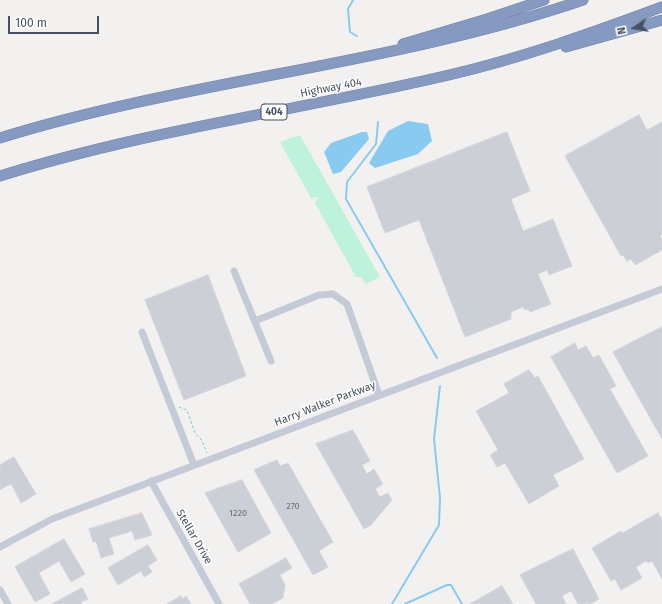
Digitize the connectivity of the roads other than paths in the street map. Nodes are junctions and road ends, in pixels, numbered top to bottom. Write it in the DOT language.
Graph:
graph roads {
  1 [pos="544,0"];
  2 [pos="583,0"];
  3 [pos="662,7"];
  4 [pos="662,20"];
  5 [pos="548,48"];
  6 [pos="382,53"];
  7 [pos="0,138"];
  8 [pos="0,176"];
  9 [pos="234,271"];
  10 [pos="662,289"];
  11 [pos="254,321"];
  12 [pos="142,332"];
  13 [pos="271,361"];
  14 [pos="379,395"];
  15 [pos="194,465"];
  16 [pos="151,481"];
  17 [pos="0,547"];
  18 [pos="0,590"];
  19 [pos="8,604"];
  20 [pos="219,604"];
  1 -- 6 [label="highway"];
  2 -- 6 [label="highway"];
  3 -- 5 [label="highway, Highway 404 / 404"];
  4 -- 5 [label="highway"];
  5 -- 8 [label="highway, Highway 404 / 404"];
  6 -- 7 [label="highway"];
  9 -- 11 [label="street"];
  10 -- 14 [label="street, Harry Walker Parkway"];
  11 -- 13 [label="street"];
  11 -- 14 [label="street"];
  12 -- 15 [label="street"];
  14 -- 15 [label="street, Harry Walker Parkway"];
  15 -- 16 [label="street, Harry Walker Parkway"];
  16 -- 17 [label="street, Harry Walker Parkway"];
  16 -- 20 [label="street, Stellar Drive"];
  18 -- 19 [label="street"];
}
